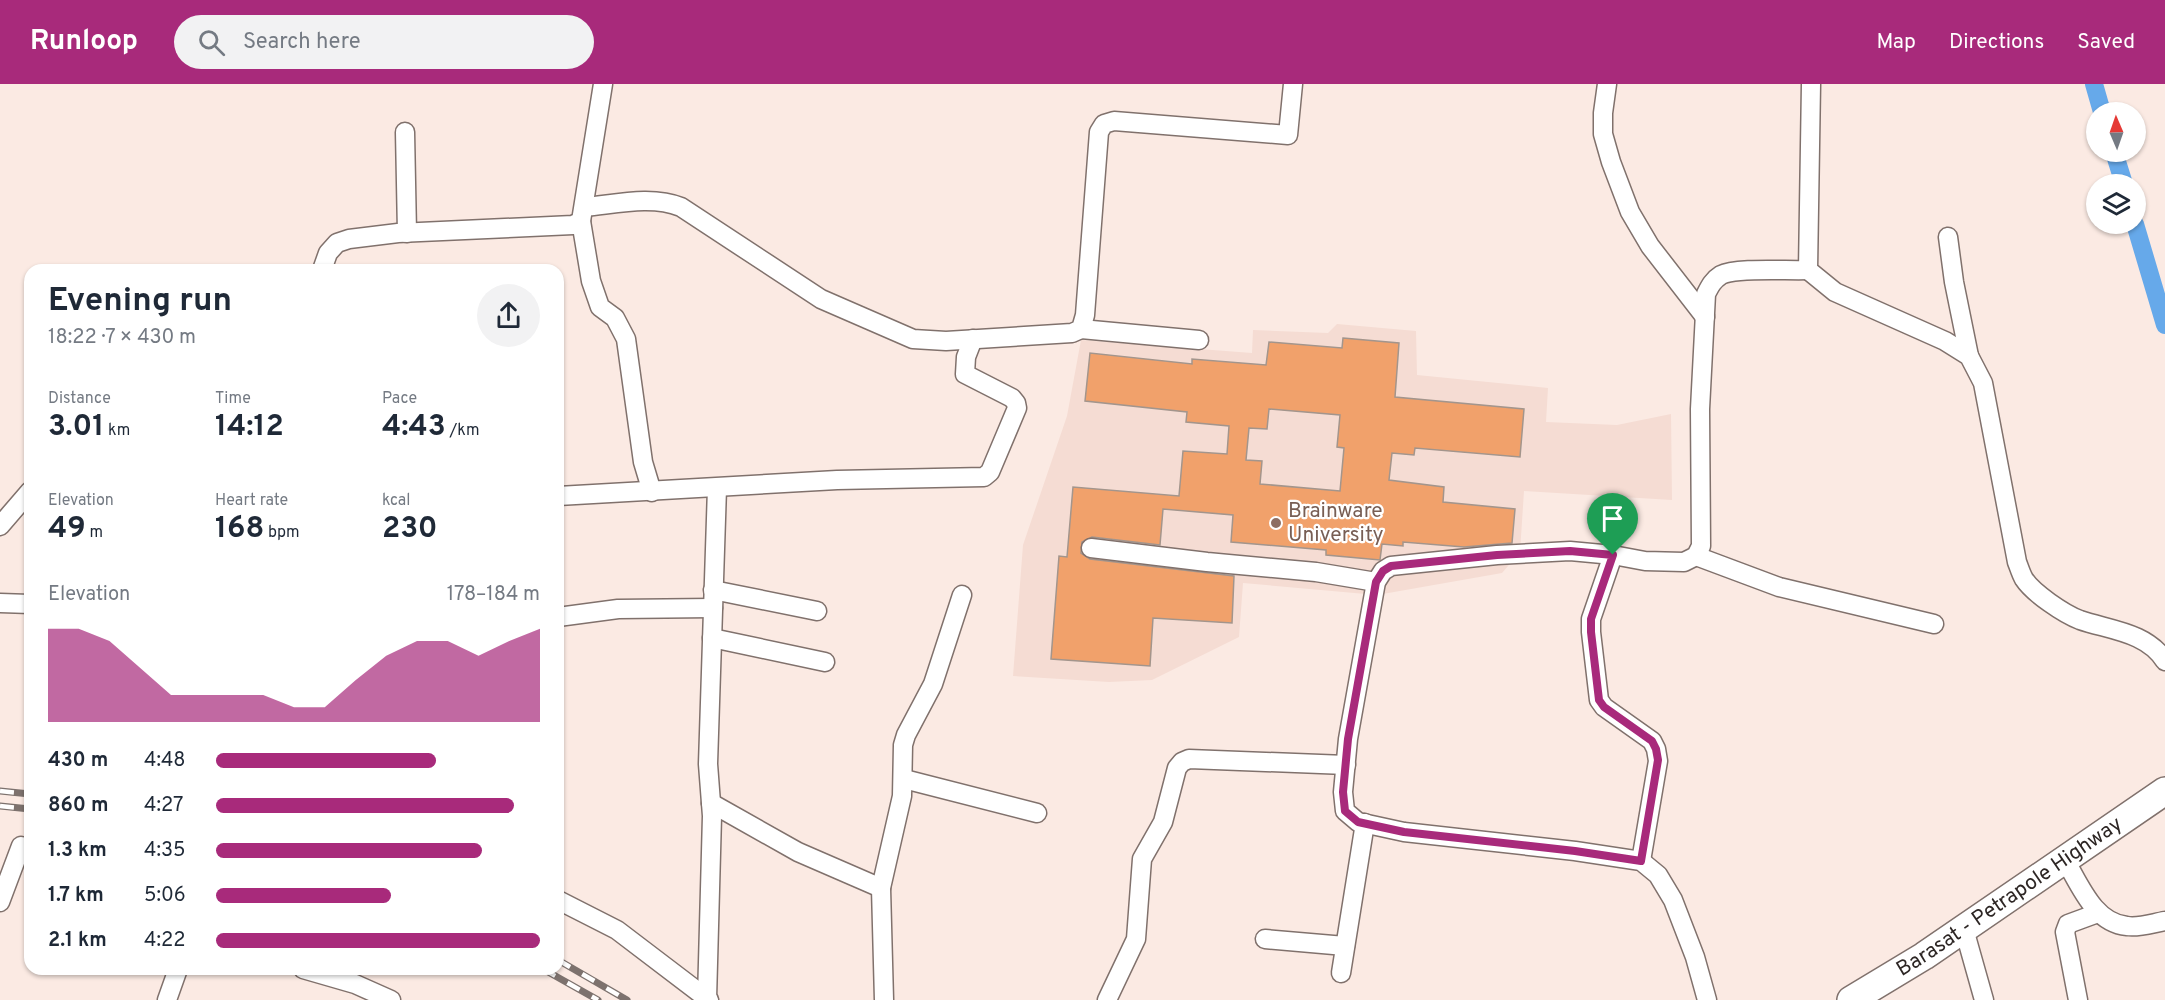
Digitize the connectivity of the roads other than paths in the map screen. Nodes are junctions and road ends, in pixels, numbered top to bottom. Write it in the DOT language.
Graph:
graph roads {
  1 [pos="603,84"];
  2 [pos="1293,84"];
  3 [pos="1607,84"];
  4 [pos="1811,84"];
  5 [pos="405,132"];
  6 [pos="583,214"];
  7 [pos="407,232"];
  8 [pos="1948,237"];
  9 [pos="324,264"];
  10 [pos="1808,270"];
  11 [pos="1705,317"];
  12 [pos="1081,329"];
  13 [pos="974,339"];
  14 [pos="1198,340"];
  15 [pos="1969,356"];
  16 [pos="717,488"];
  17 [pos="652,492"];
  18 [pos="564,496"];
  19 [pos="24,498"];
  20 [pos="0,526"];
  21 [pos="1091,548"];
  22 [pos="1613,555"];
  23 [pos="1696,556"];
  24 [pos="1376,582"];
  25 [pos="962,595"];
  26 [pos="713,599"];
  27 [pos="0,603"];
  28 [pos="24,604"];
  29 [pos="817,611"];
  30 [pos="564,616"];
  31 [pos="1934,624"];
  32 [pos="712,639"];
  33 [pos="2165,661"];
  34 [pos="825,662"];
  35 [pos="1346,765"];
  36 [pos="904,779"];
  37 [pos="2165,791"];
  38 [pos="711,802"];
  39 [pos="1037,813"];
  40 [pos="1365,823"];
  41 [pos="21,846"];
  42 [pos="2065,860"];
  43 [pos="1641,861"];
  44 [pos="881,888"];
  45 [pos="0,902"];
  46 [pos="564,903"];
  47 [pos="2098,913"];
  48 [pos="2165,921"];
  49 [pos="1964,929"];
  50 [pos="1264,939"];
  51 [pos="1345,946"];
  52 [pos="1341,973"];
  53 [pos="176,975"];
  54 [pos="324,975"];
  55 [pos="1862,997"];
  56 [pos="708,999"];
  57 [pos="167,1000"];
  58 [pos="391,1000"];
  59 [pos="884,1000"];
  60 [pos="1107,1000"];
  61 [pos="1707,1000"];
  62 [pos="1984,1000"];
  63 [pos="2078,1000"];
  1 -- 6 [label="street"];
  2 -- 12 [label="street"];
  3 -- 11 [label="street"];
  4 -- 10 [label="street"];
  5 -- 7 [label="street"];
  6 -- 7 [label="street"];
  6 -- 13 [label="street"];
  6 -- 17 [label="street"];
  7 -- 9 [label="street"];
  8 -- 15 [label="street"];
  10 -- 11 [label="street"];
  10 -- 15 [label="street"];
  11 -- 23 [label="street"];
  12 -- 13 [label="street"];
  12 -- 14 [label="street"];
  13 -- 16 [label="street"];
  15 -- 33 [label="street"];
  16 -- 17 [label="street"];
  16 -- 26 [label="street"];
  17 -- 18 [label="street"];
  19 -- 20 [label="street"];
  21 -- 24 [label="street"];
  22 -- 23 [label="street"];
  22 -- 24 [label="street"];
  22 -- 43 [label="street"];
  23 -- 31 [label="street"];
  24 -- 35 [label="street"];
  25 -- 36 [label="street"];
  26 -- 29 [label="street"];
  26 -- 30 [label="street"];
  26 -- 32 [label="street"];
  27 -- 28 [label="street"];
  32 -- 34 [label="street"];
  32 -- 38 [label="street"];
  35 -- 40 [label="street"];
  35 -- 60 [label="street"];
  36 -- 39 [label="street"];
  36 -- 44 [label="street"];
  37 -- 42 [label="highway, Barasat - Petrapole Highway"];
  38 -- 44 [label="street"];
  38 -- 56 [label="street"];
  40 -- 43 [label="street"];
  40 -- 51 [label="street"];
  41 -- 45 [label="street"];
  42 -- 47 [label="street"];
  42 -- 49 [label="highway, Barasat - Petrapole Highway"];
  43 -- 61 [label="street"];
  44 -- 59 [label="street"];
  46 -- 56 [label="street"];
  47 -- 48 [label="street"];
  47 -- 63 [label="street"];
  49 -- 55 [label="highway, Barasat - Petrapole Highway"];
  49 -- 62 [label="street"];
  50 -- 51 [label="street"];
  51 -- 52 [label="street"];
  53 -- 57 [label="street"];
  54 -- 58 [label="street"];
}
